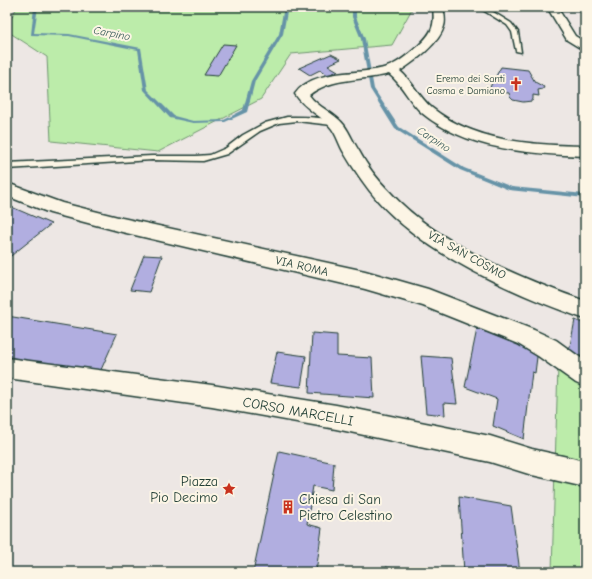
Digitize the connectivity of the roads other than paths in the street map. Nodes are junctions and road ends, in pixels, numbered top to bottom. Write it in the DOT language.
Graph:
graph roads {
  1 [pos="438,7"];
  2 [pos="481,7"];
  3 [pos="552,7"];
  4 [pos="585,47"];
  5 [pos="519,51"];
  6 [pos="388,71"];
  7 [pos="332,123"];
  8 [pos="585,151"];
  9 [pos="7,166"];
  10 [pos="7,189"];
  11 [pos="585,310"];
  12 [pos="7,368"];
  13 [pos="585,375"];
  14 [pos="585,474"];
  1 -- 6 [label="street"];
  2 -- 5 [label="lane"];
  3 -- 4 [label="street"];
  6 -- 7 [label="street, VIA SAN COSMO"];
  6 -- 8 [label="street"];
  7 -- 9 [label="lane"];
  7 -- 11 [label="street, VIA SAN COSMO"];
  10 -- 13 [label="main road, VIA ROMA"];
  12 -- 14 [label="street, CORSO MARCELLI"];
}
